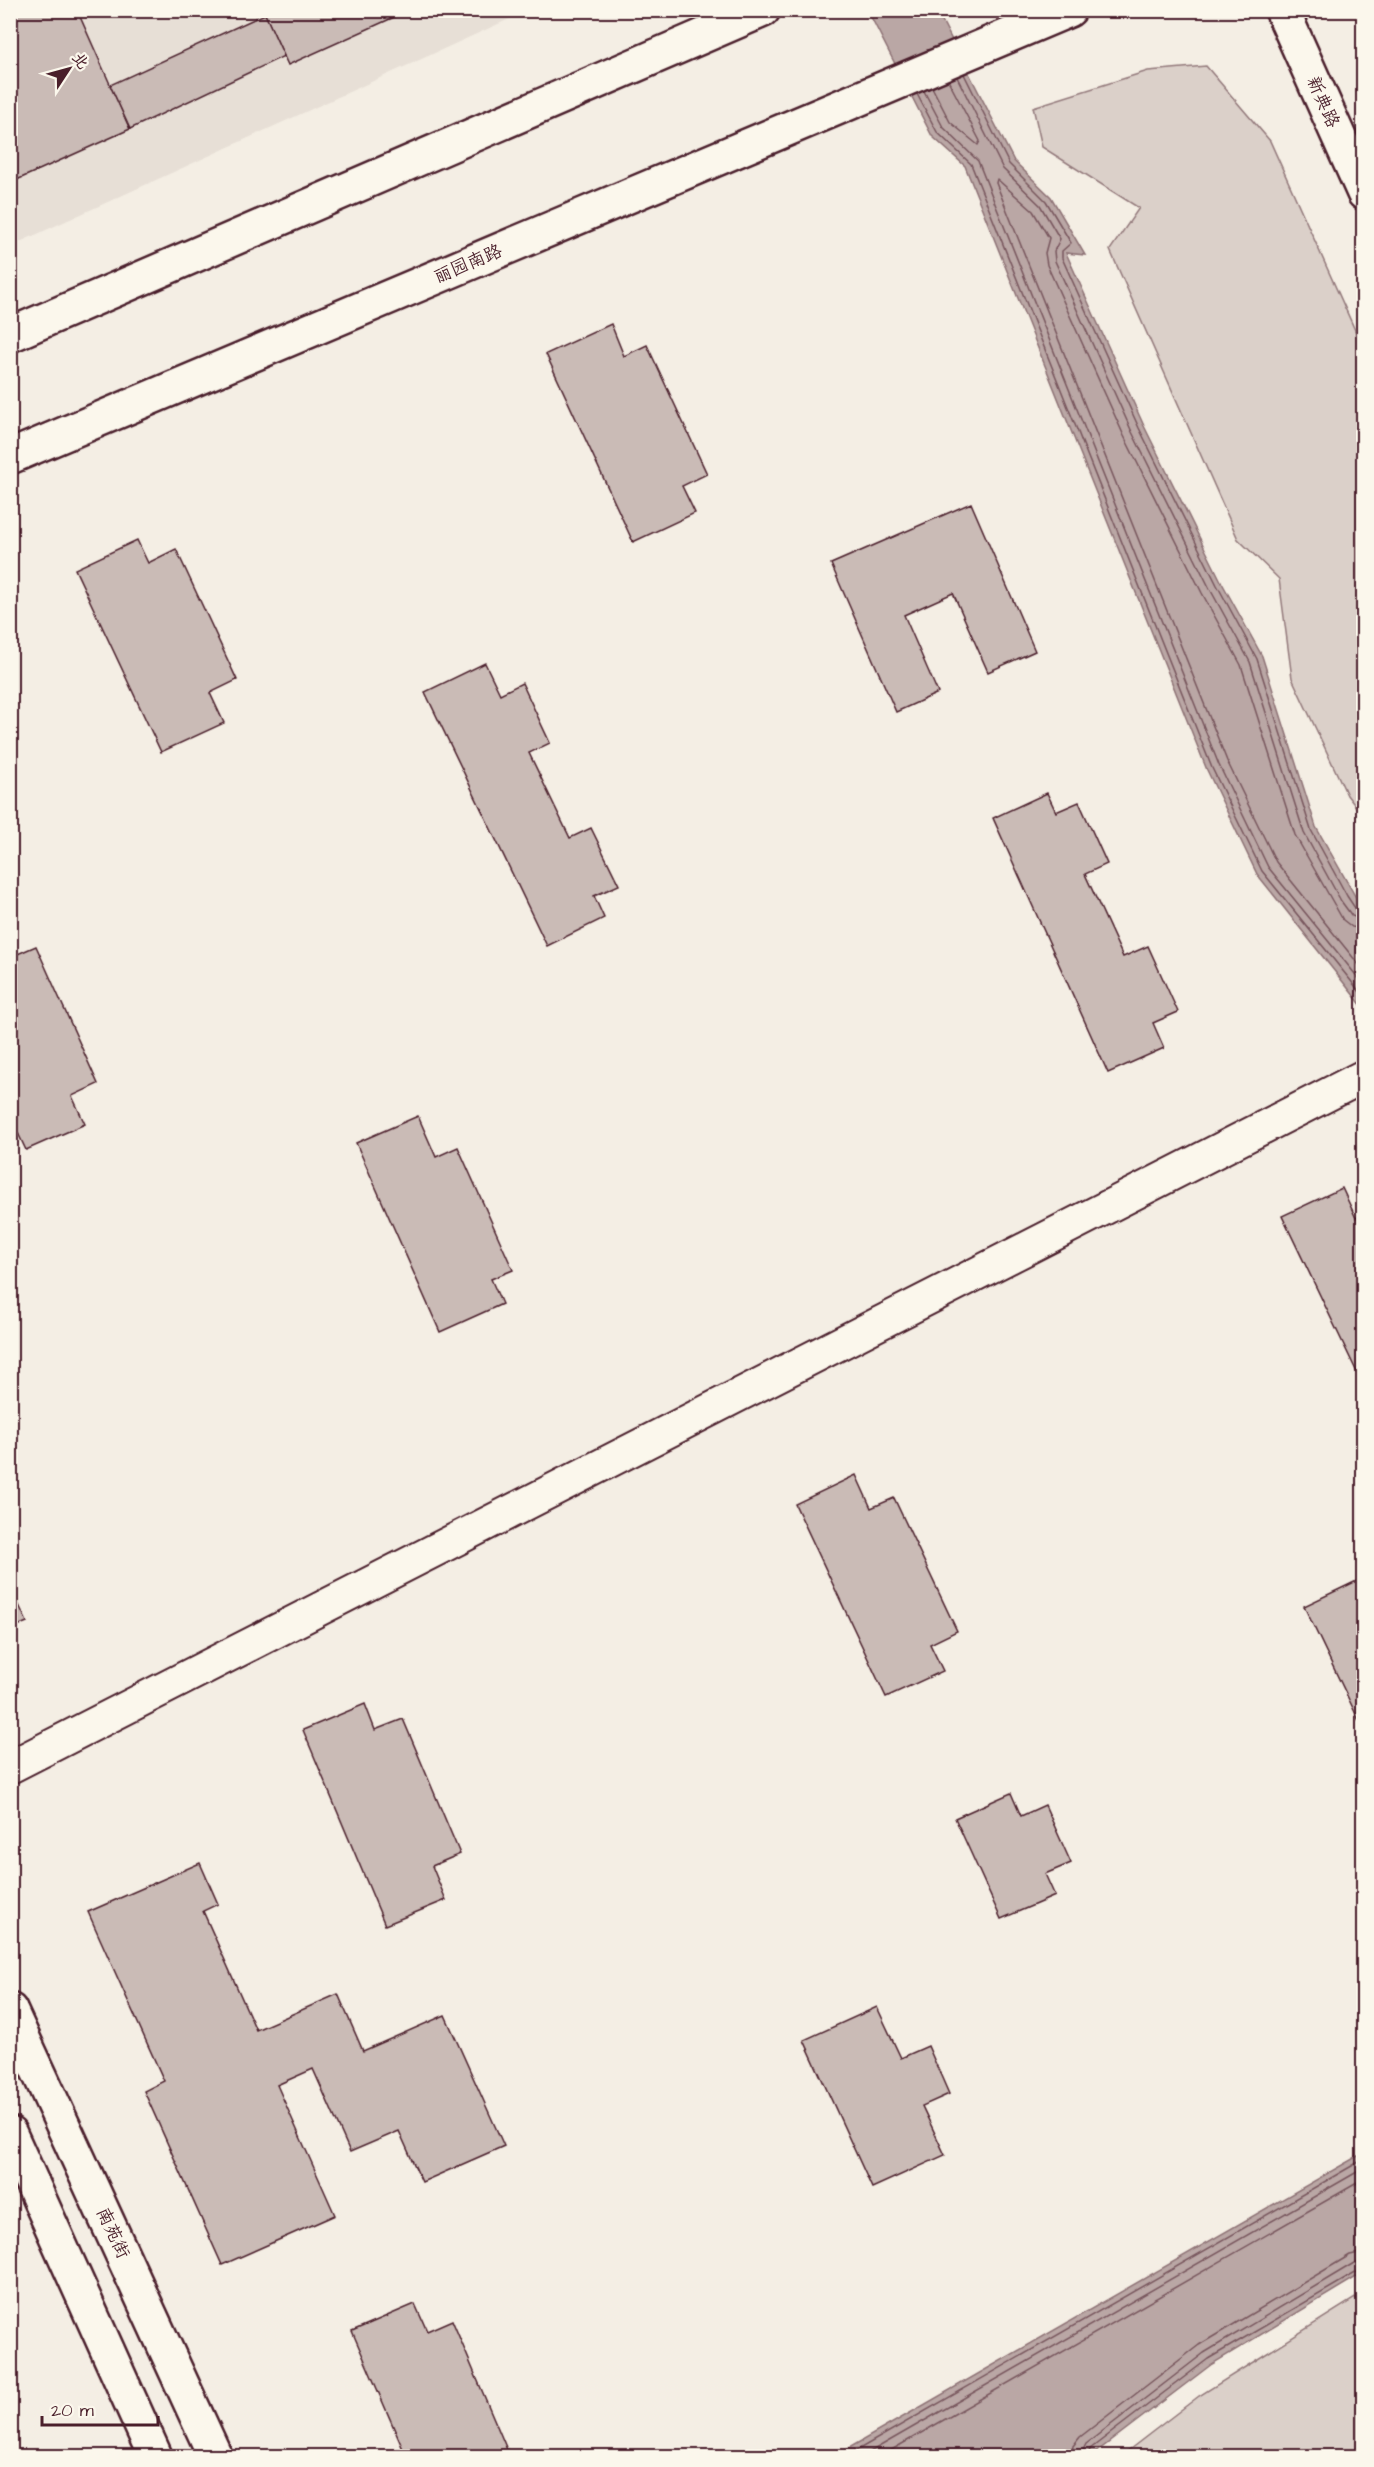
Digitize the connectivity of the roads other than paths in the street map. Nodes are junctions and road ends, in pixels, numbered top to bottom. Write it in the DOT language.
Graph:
graph roads {
  1 [pos="763,10"];
  2 [pos="1069,10"];
  3 [pos="1282,10"];
  4 [pos="1364,193"];
  5 [pos="10,335"];
  6 [pos="10,457"];
  7 [pos="1364,1076"];
  8 [pos="10,1767"];
  9 [pos="10,2010"];
  10 [pos="10,2133"];
  11 [pos="155,2457"];
  12 [pos="216,2457"];
  1 -- 5 [label="main road"];
  2 -- 6 [label="main road, 丽园南路"];
  3 -- 4 [label="main road, 新典路"];
  7 -- 8 [label="street"];
  9 -- 12 [label="main road, 南苑街"];
  10 -- 11 [label="main road"];
}
